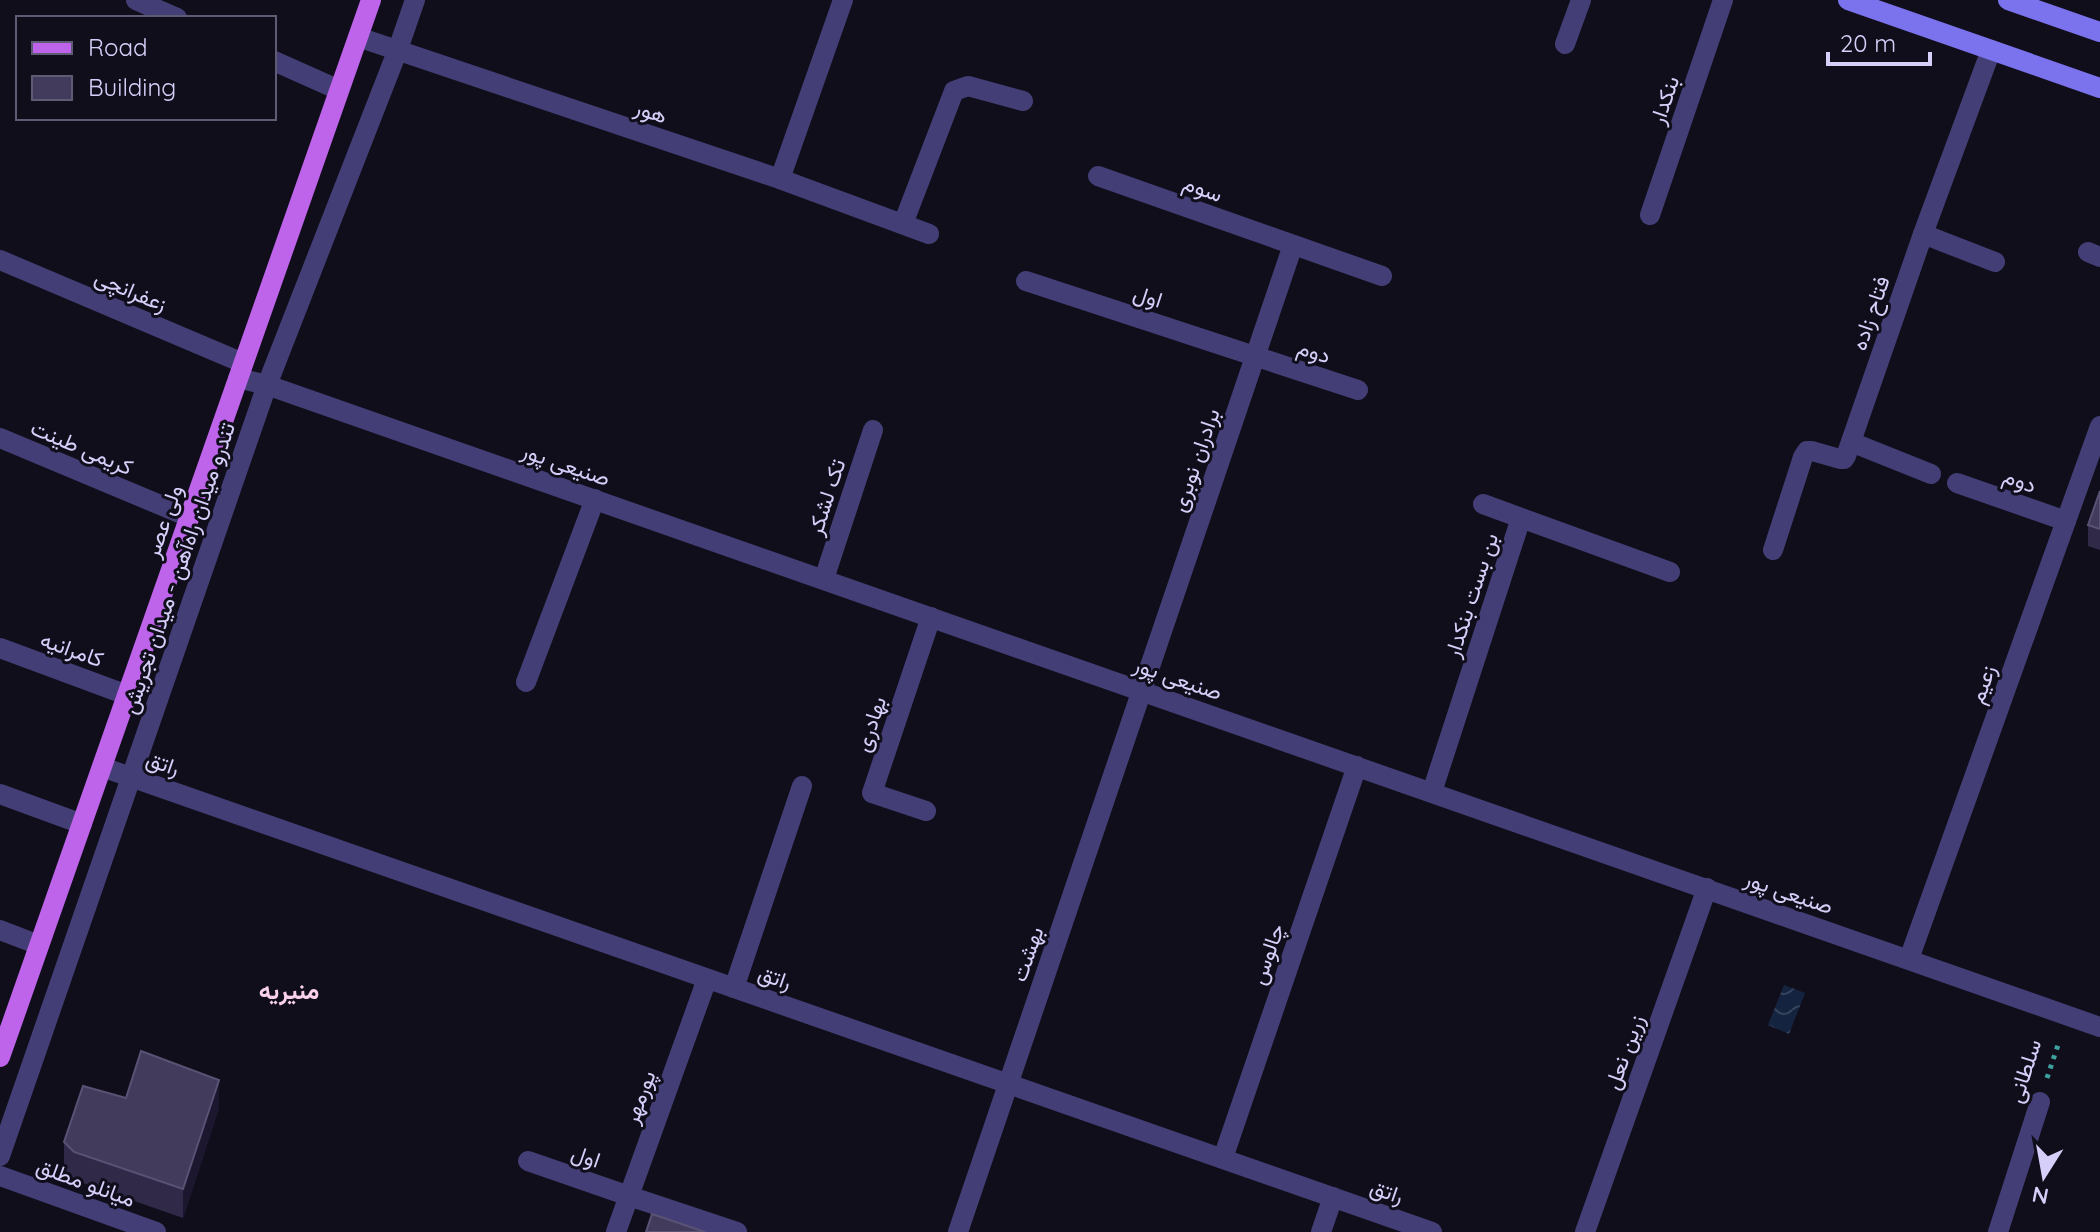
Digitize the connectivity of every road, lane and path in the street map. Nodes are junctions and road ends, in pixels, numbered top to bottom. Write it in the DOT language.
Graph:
graph roads {
  1 [pos="136,0"];
  2 [pos="371,0"];
  3 [pos="415,0"];
  4 [pos="843,0"];
  5 [pos="1581,0"];
  6 [pos="1723,0"];
  7 [pos="1848,0"];
  8 [pos="2008,0"];
  9 [pos="172,16"];
  10 [pos="2100,32"];
  11 [pos="358,37"];
  12 [pos="1565,44"];
  13 [pos="1991,50"];
  14 [pos="397,52"];
  15 [pos="276,62"];
  16 [pos="2100,88"];
  17 [pos="339,90"];
  18 [pos="1023,101"];
  19 [pos="1098,176"];
  20 [pos="780,179"];
  21 [pos="1650,215"];
  22 [pos="903,224"];
  23 [pos="929,234"];
  24 [pos="1923,234"];
  25 [pos="1293,245"];
  26 [pos="0,260"];
  27 [pos="1995,262"];
  28 [pos="1382,276"];
  29 [pos="1026,281"];
  30 [pos="1255,356"];
  31 [pos="241,370"];
  32 [pos="267,385"];
  33 [pos="1358,390"];
  34 [pos="2100,426"];
  35 [pos="873,430"];
  36 [pos="0,438"];
  37 [pos="1851,442"];
  38 [pos="1931,474"];
  39 [pos="1957,483"];
  40 [pos="595,499"];
  41 [pos="1483,504"];
  42 [pos="189,517"];
  43 [pos="1521,518"];
  44 [pos="2066,521"];
  45 [pos="1773,550"];
  46 [pos="1670,572"];
  47 [pos="824,579"];
  48 [pos="931,617"];
  49 [pos="0,648"];
  50 [pos="526,682"];
  51 [pos="1142,690"];
  52 [pos="127,695"];
  53 [pos="1357,766"];
  54 [pos="102,767"];
  55 [pos="131,777"];
  56 [pos="802,786"];
  57 [pos="1432,792"];
  58 [pos="0,794"];
  59 [pos="926,811"];
  60 [pos="82,824"];
  61 [pos="1707,888"];
  62 [pos="0,930"];
  63 [pos="39,945"];
  64 [pos="1909,959"];
  65 [pos="707,979"];
  66 [pos="734,988"];
  67 [pos="2068,1016"];
  68 [pos="2100,1027"];
  69 [pos="0,1057"];
  70 [pos="1009,1084"];
  71 [pos="2040,1102"];
  72 [pos="0,1156"];
  73 [pos="1223,1158"];
  74 [pos="528,1161"];
  75 [pos="0,1176"];
  76 [pos="629,1196"];
  77 [pos="1333,1197"];
  78 [pos="156,1232"];
  79 [pos="616,1232"];
  80 [pos="737,1232"];
  81 [pos="958,1232"];
  82 [pos="1321,1232"];
  83 [pos="1432,1232"];
  84 [pos="1585,1232"];
  85 [pos="1998,1232"];
  1 -- 9 [label="street"];
  2 -- 11 [label="main road, ولی عصر"];
  3 -- 14 [label="street, تندرو میدان راه‌آهن - میدان تجریش"];
  4 -- 20 [label="street"];
  5 -- 12 [label="street"];
  6 -- 21 [label="street, بنکدار"];
  7 -- 13 [label="main road"];
  8 -- 10 [label="main road"];
  11 -- 14 [label="street, هور"];
  11 -- 17 [label="main road, ولی عصر"];
  13 -- 16 [label="main road"];
  13 -- 24 [label="street, فتاح زاده"];
  14 -- 20 [label="street, هور"];
  14 -- 32 [label="street, تندرو میدان راه‌آهن - میدان تجریش"];
  15 -- 17 [label="street"];
  17 -- 31 [label="main road, ولی عصر"];
  18 -- 22 [label="street"];
  19 -- 25 [label="street, سوم"];
  20 -- 22 [label="street, هور"];
  22 -- 23 [label="street, هور"];
  24 -- 27 [label="street"];
  24 -- 37 [label="street, فتاح زاده"];
  25 -- 28 [label="street, سوم"];
  25 -- 30 [label="street, برادران نوبری"];
  26 -- 31 [label="street, زعفرانچی"];
  29 -- 30 [label="street, اول"];
  30 -- 33 [label="street, دوم"];
  30 -- 51 [label="street, برادران نوبری"];
  31 -- 32 [label="street, صنیعی پور"];
  31 -- 42 [label="main road, ولی عصر"];
  32 -- 40 [label="street, صنیعی پور"];
  32 -- 55 [label="street, تندرو میدان راه‌آهن - میدان تجریش"];
  34 -- 44 [label="street, زعیم"];
  35 -- 47 [label="street, تک لشکر"];
  36 -- 42 [label="street, کریمی طینت"];
  37 -- 38 [label="street"];
  37 -- 45 [label="street"];
  39 -- 44 [label="street, دوم"];
  40 -- 47 [label="street, صنیعی پور"];
  40 -- 50 [label="street"];
  41 -- 43 [label="street"];
  42 -- 52 [label="main road, ولی عصر"];
  43 -- 46 [label="street, بن بست بنکدار"];
  43 -- 57 [label="street, بن بست بنکدار"];
  44 -- 64 [label="street, زعیم"];
  47 -- 48 [label="street, صنیعی پور"];
  48 -- 51 [label="street, صنیعی پور"];
  48 -- 59 [label="street, بهادری"];
  49 -- 52 [label="street, کامرانیه"];
  51 -- 53 [label="street, صنیعی پور"];
  51 -- 70 [label="street, بهشت"];
  52 -- 54 [label="main road, ولی عصر"];
  53 -- 57 [label="street, صنیعی پور"];
  53 -- 73 [label="street, چالوس"];
  54 -- 55 [label="street, راتق"];
  54 -- 60 [label="main road, ولی عصر"];
  55 -- 65 [label="street, راتق"];
  55 -- 72 [label="street, تندرو میدان راه‌آهن - میدان تجریش"];
  56 -- 66 [label="street"];
  57 -- 61 [label="street, صنیعی پور"];
  58 -- 60 [label="street"];
  60 -- 63 [label="main road, ولی عصر"];
  61 -- 64 [label="street, صنیعی پور"];
  61 -- 84 [label="street, زرین نعل"];
  62 -- 63 [label="street"];
  63 -- 69 [label="main road, ولی عصر"];
  64 -- 67 [label="street, صنیعی پور"];
  65 -- 66 [label="street, راتق"];
  65 -- 76 [label="street, پورمهر"];
  66 -- 70 [label="street, راتق"];
  67 -- 68 [label="street, صنیعی پور"];
  67 -- 71 [label="path, سلطانی"];
  70 -- 73 [label="street, راتق"];
  70 -- 81 [label="street, بهشت"];
  71 -- 85 [label="street, سلطانی"];
  73 -- 77 [label="street, راتق"];
  74 -- 76 [label="street, اول"];
  75 -- 78 [label="street, میانلو مطلق"];
  76 -- 79 [label="street, پورمهر"];
  76 -- 80 [label="street"];
  77 -- 82 [label="street"];
  77 -- 83 [label="street, راتق"];
}
